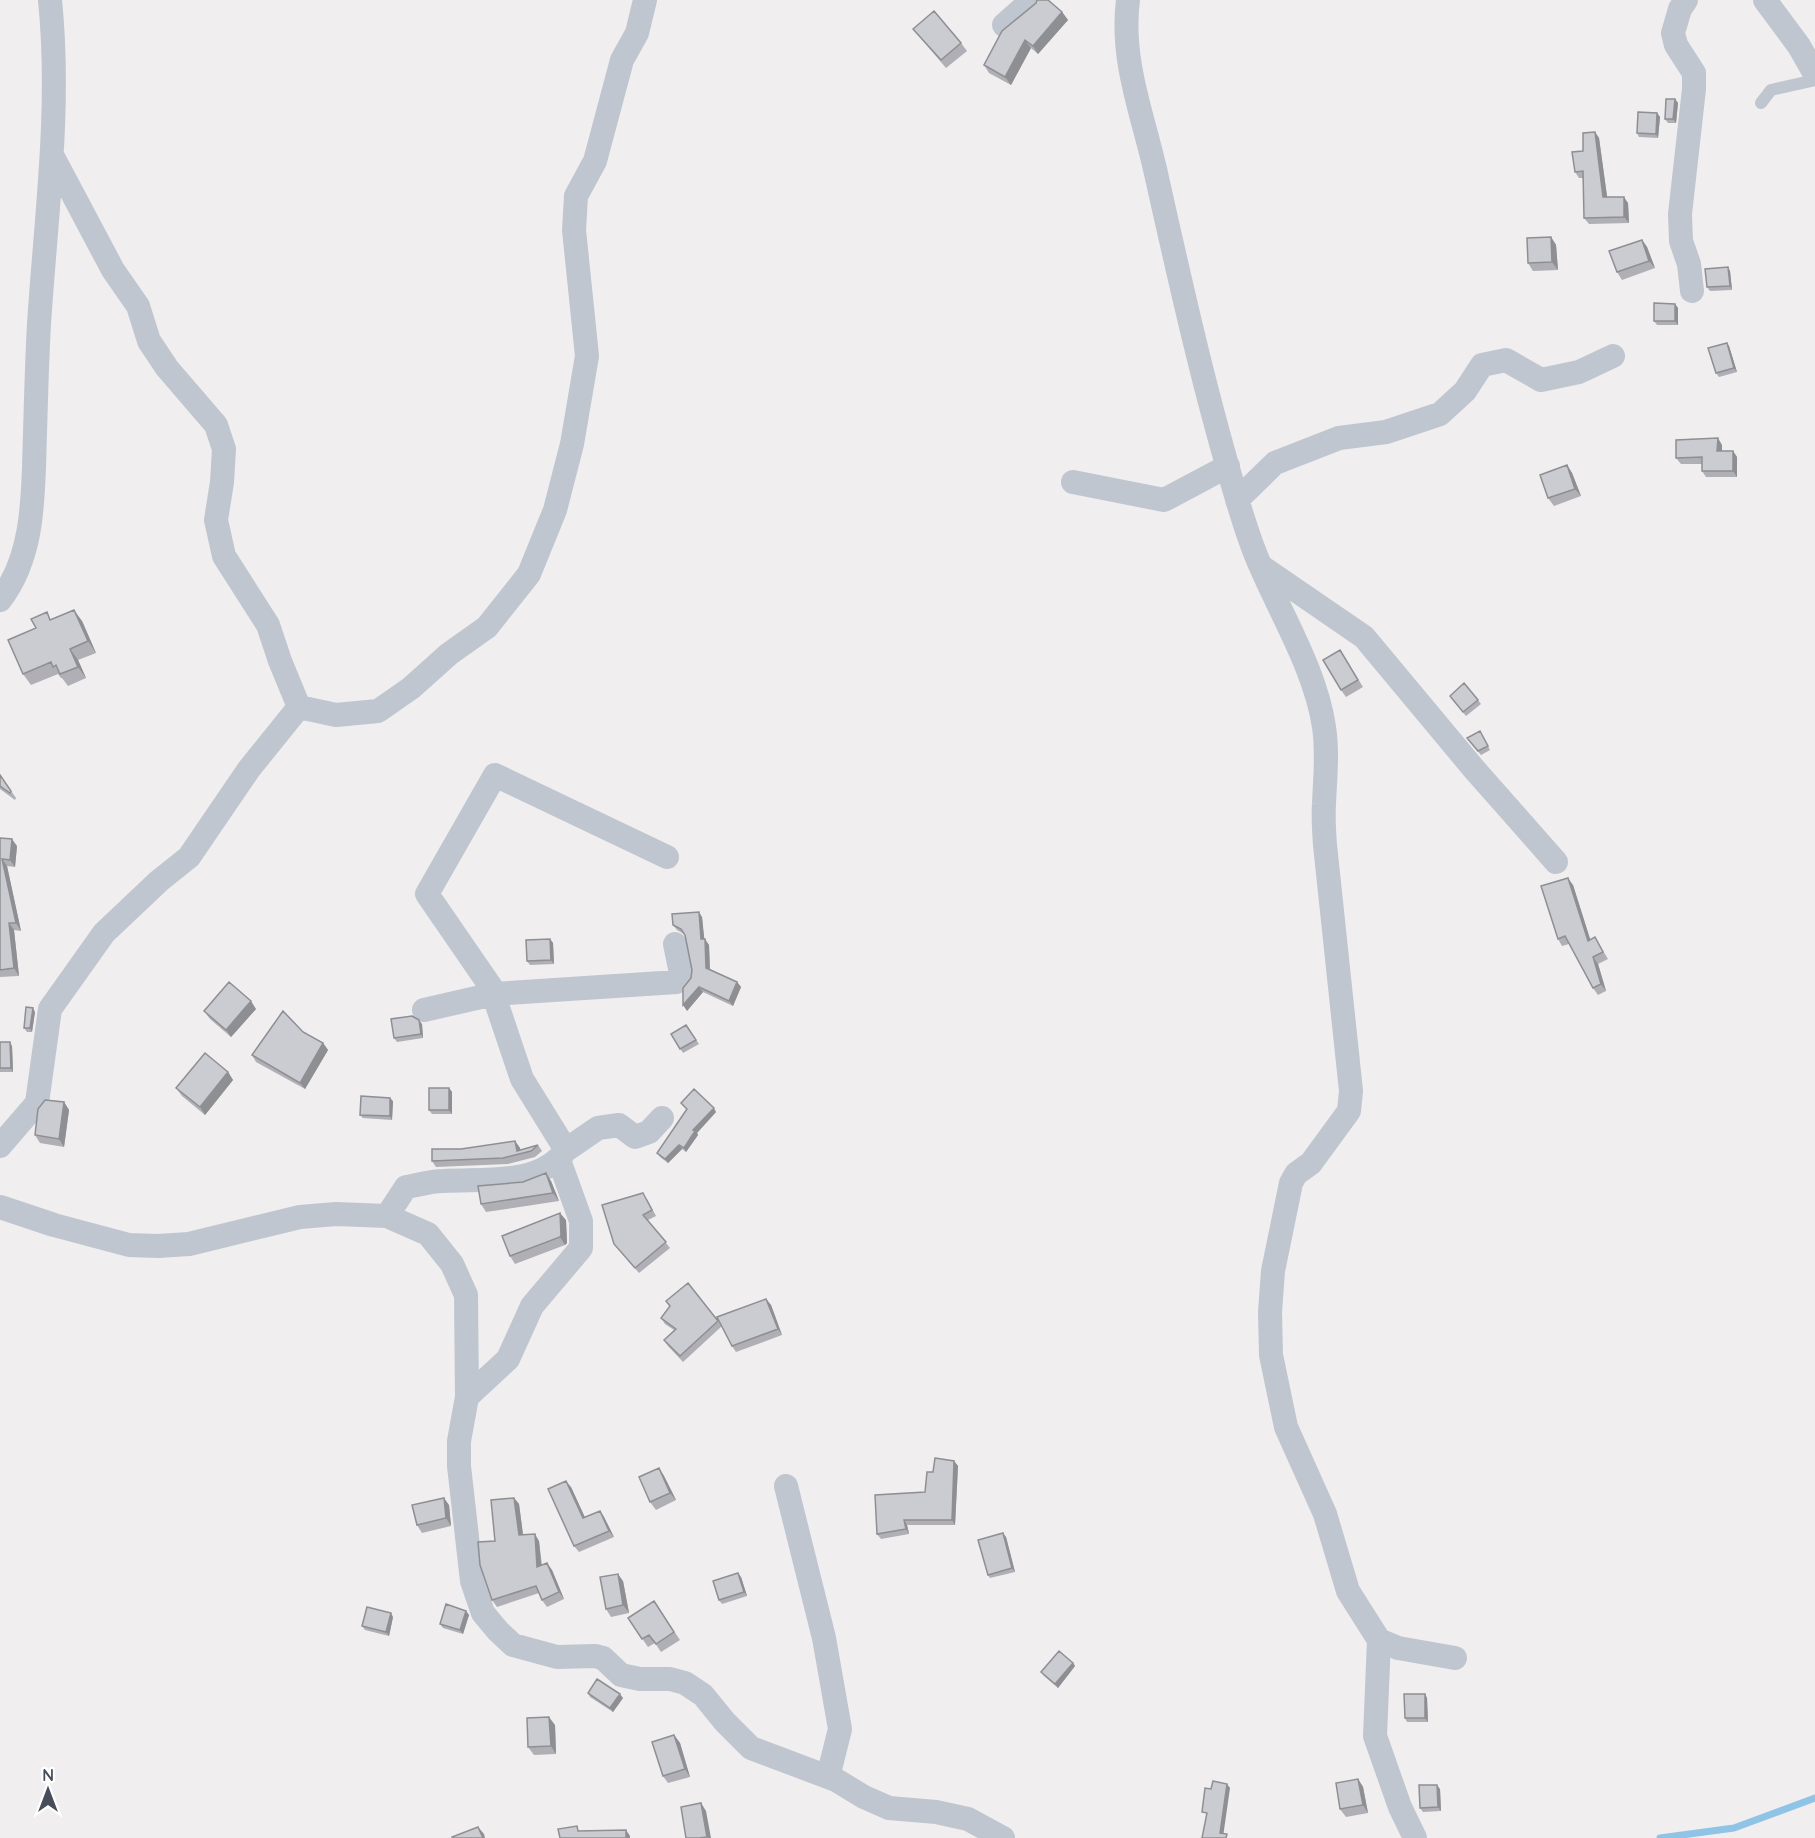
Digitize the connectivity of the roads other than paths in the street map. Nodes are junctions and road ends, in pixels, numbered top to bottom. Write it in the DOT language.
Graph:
graph roads {
  1 [pos="50,0"];
  2 [pos="645,0"];
  3 [pos="1032,0"];
  4 [pos="1128,0"];
  5 [pos="1686,0"];
  6 [pos="1765,0"];
  7 [pos="1004,25"];
  8 [pos="1813,69"];
  9 [pos="1761,103"];
  10 [pos="52,155"];
  11 [pos="1692,291"];
  12 [pos="1613,357"];
  13 [pos="1228,466"];
  14 [pos="1073,482"];
  15 [pos="1237,500"];
  16 [pos="1260,566"];
  17 [pos="0,600"];
  18 [pos="299,707"];
  19 [pos="667,857"];
  20 [pos="1556,862"];
  21 [pos="675,944"];
  22 [pos="494,994"];
  23 [pos="424,1010"];
  24 [pos="662,1118"];
  25 [pos="0,1146"];
  26 [pos="562,1154"];
  27 [pos="0,1207"];
  28 [pos="387,1216"];
  29 [pos="468,1397"];
  30 [pos="786,1486"];
  31 [pos="1379,1640"];
  32 [pos="1455,1658"];
  33 [pos="828,1777"];
  34 [pos="997,1836"];
  35 [pos="1415,1838"];
  1 -- 10 [label="street"];
  2 -- 18 [label="street"];
  3 -- 7 [label="street"];
  4 -- 13 [label="street"];
  5 -- 11 [label="street"];
  6 -- 8 [label="street"];
  8 -- 9 [label="lane"];
  10 -- 17 [label="street"];
  10 -- 18 [label="street"];
  12 -- 15 [label="street"];
  13 -- 14 [label="street"];
  13 -- 15 [label="street"];
  15 -- 16 [label="street"];
  16 -- 20 [label="street"];
  16 -- 31 [label="street"];
  18 -- 25 [label="street"];
  19 -- 22 [label="street"];
  21 -- 22 [label="street"];
  22 -- 23 [label="street"];
  22 -- 26 [label="street"];
  24 -- 26 [label="street"];
  26 -- 28 [label="street"];
  26 -- 29 [label="street"];
  27 -- 28 [label="street"];
  28 -- 29 [label="street"];
  29 -- 33 [label="street"];
  30 -- 33 [label="street"];
  31 -- 32 [label="street"];
  31 -- 35 [label="street"];
  33 -- 34 [label="street"];
}
